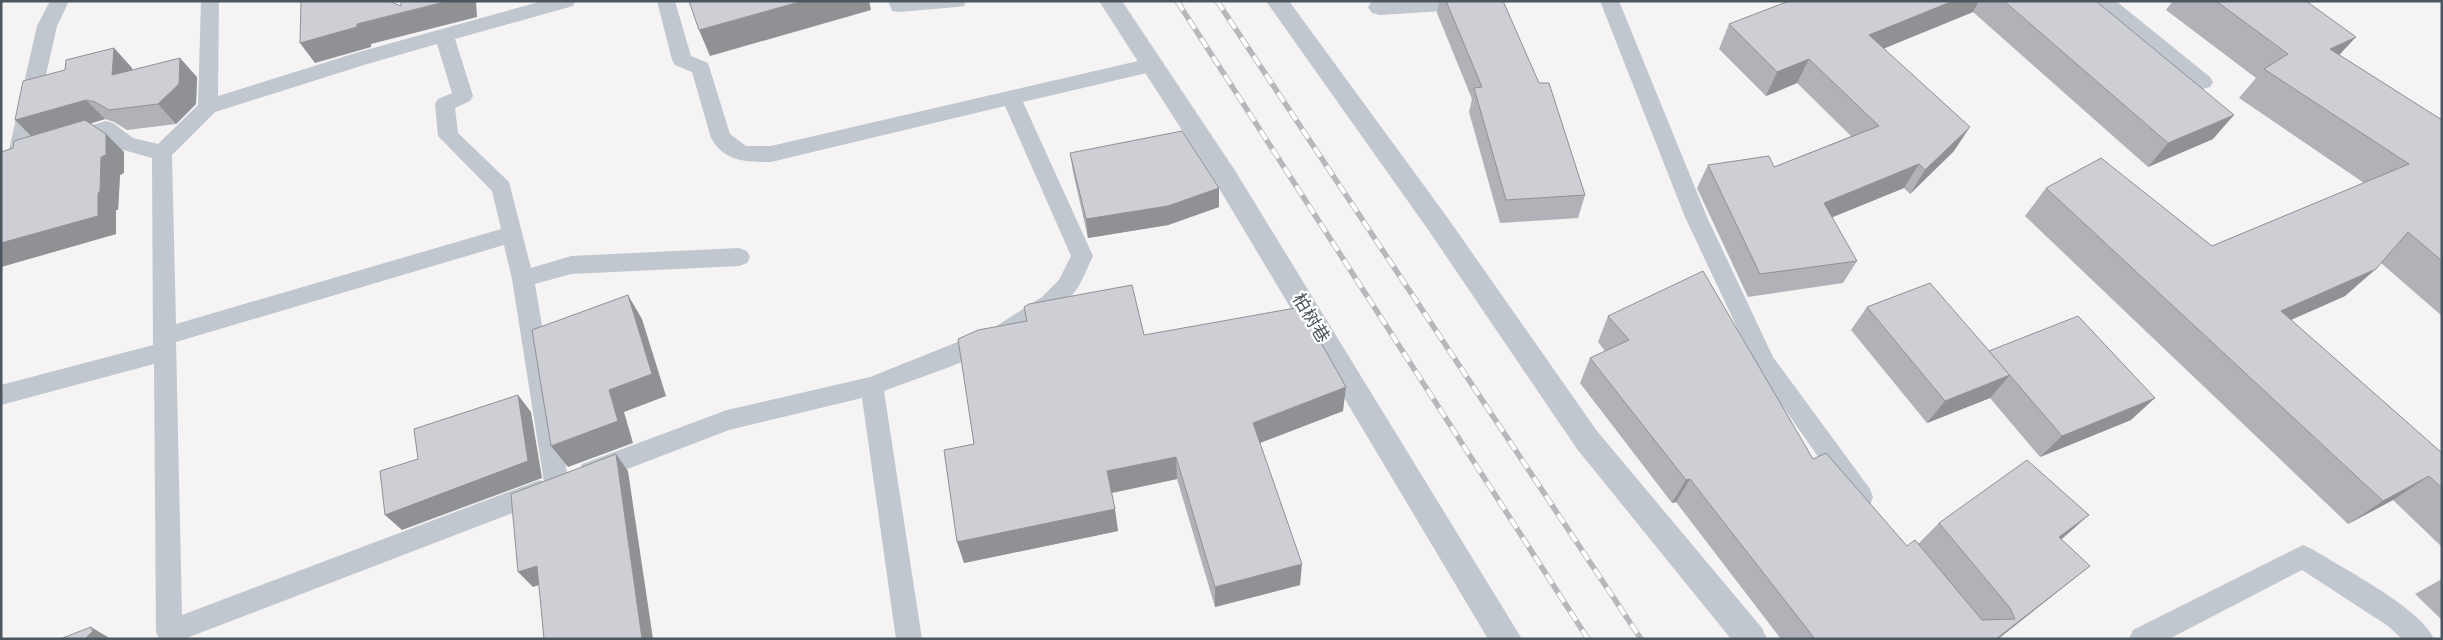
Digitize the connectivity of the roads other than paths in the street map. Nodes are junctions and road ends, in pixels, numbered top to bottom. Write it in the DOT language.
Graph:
graph roads {
  1 [pos="60,1"];
  2 [pos="210,1"];
  3 [pos="566,1"];
  4 [pos="666,1"];
  5 [pos="897,1"];
  6 [pos="957,1"];
  7 [pos="1110,1"];
  8 [pos="1277,1"];
  9 [pos="1474,1"];
  10 [pos="1609,1"];
  11 [pos="2103,1"];
  12 [pos="1380,7"];
  13 [pos="444,35"];
  14 [pos="1151,65"];
  15 [pos="2203,82"];
  16 [pos="1011,98"];
  17 [pos="208,106"];
  18 [pos="162,153"];
  19 [pos="10,156"];
  20 [pos="513,234"];
  21 [pos="740,257"];
  22 [pos="523,279"];
  23 [pos="165,344"];
  24 [pos="872,386"];
  25 [pos="1,395"];
  26 [pos="557,485"];
  27 [pos="1871,511"];
  28 [pos="195,630"];
  29 [pos="909,639"];
  30 [pos="1506,639"];
  31 [pos="1751,639"];
  32 [pos="2142,639"];
  33 [pos="2421,639"];
  1 -- 19 [label="lane"];
  2 -- 17 [label="lane"];
  3 -- 13 [label="lane"];
  4 -- 16 [label="lane"];
  5 -- 6 [label="lane"];
  7 -- 14 [label="street, 柏树巷"];
  8 -- 31 [label="street"];
  9 -- 12 [label="street"];
  10 -- 27 [label="lane"];
  11 -- 15 [label="lane"];
  13 -- 17 [label="lane"];
  13 -- 20 [label="lane"];
  14 -- 16 [label="lane"];
  14 -- 30 [label="street, 柏树巷"];
  16 -- 24 [label="lane"];
  17 -- 18 [label="lane"];
  18 -- 19 [label="lane"];
  18 -- 23 [label="lane"];
  20 -- 22 [label="lane"];
  20 -- 23 [label="lane"];
  21 -- 22 [label="lane"];
  22 -- 26 [label="lane"];
  23 -- 25 [label="lane"];
  23 -- 28 [label="lane"];
  24 -- 26 [label="lane"];
  24 -- 29 [label="lane"];
  26 -- 28 [label="lane"];
  32 -- 33 [label="lane"];
}
